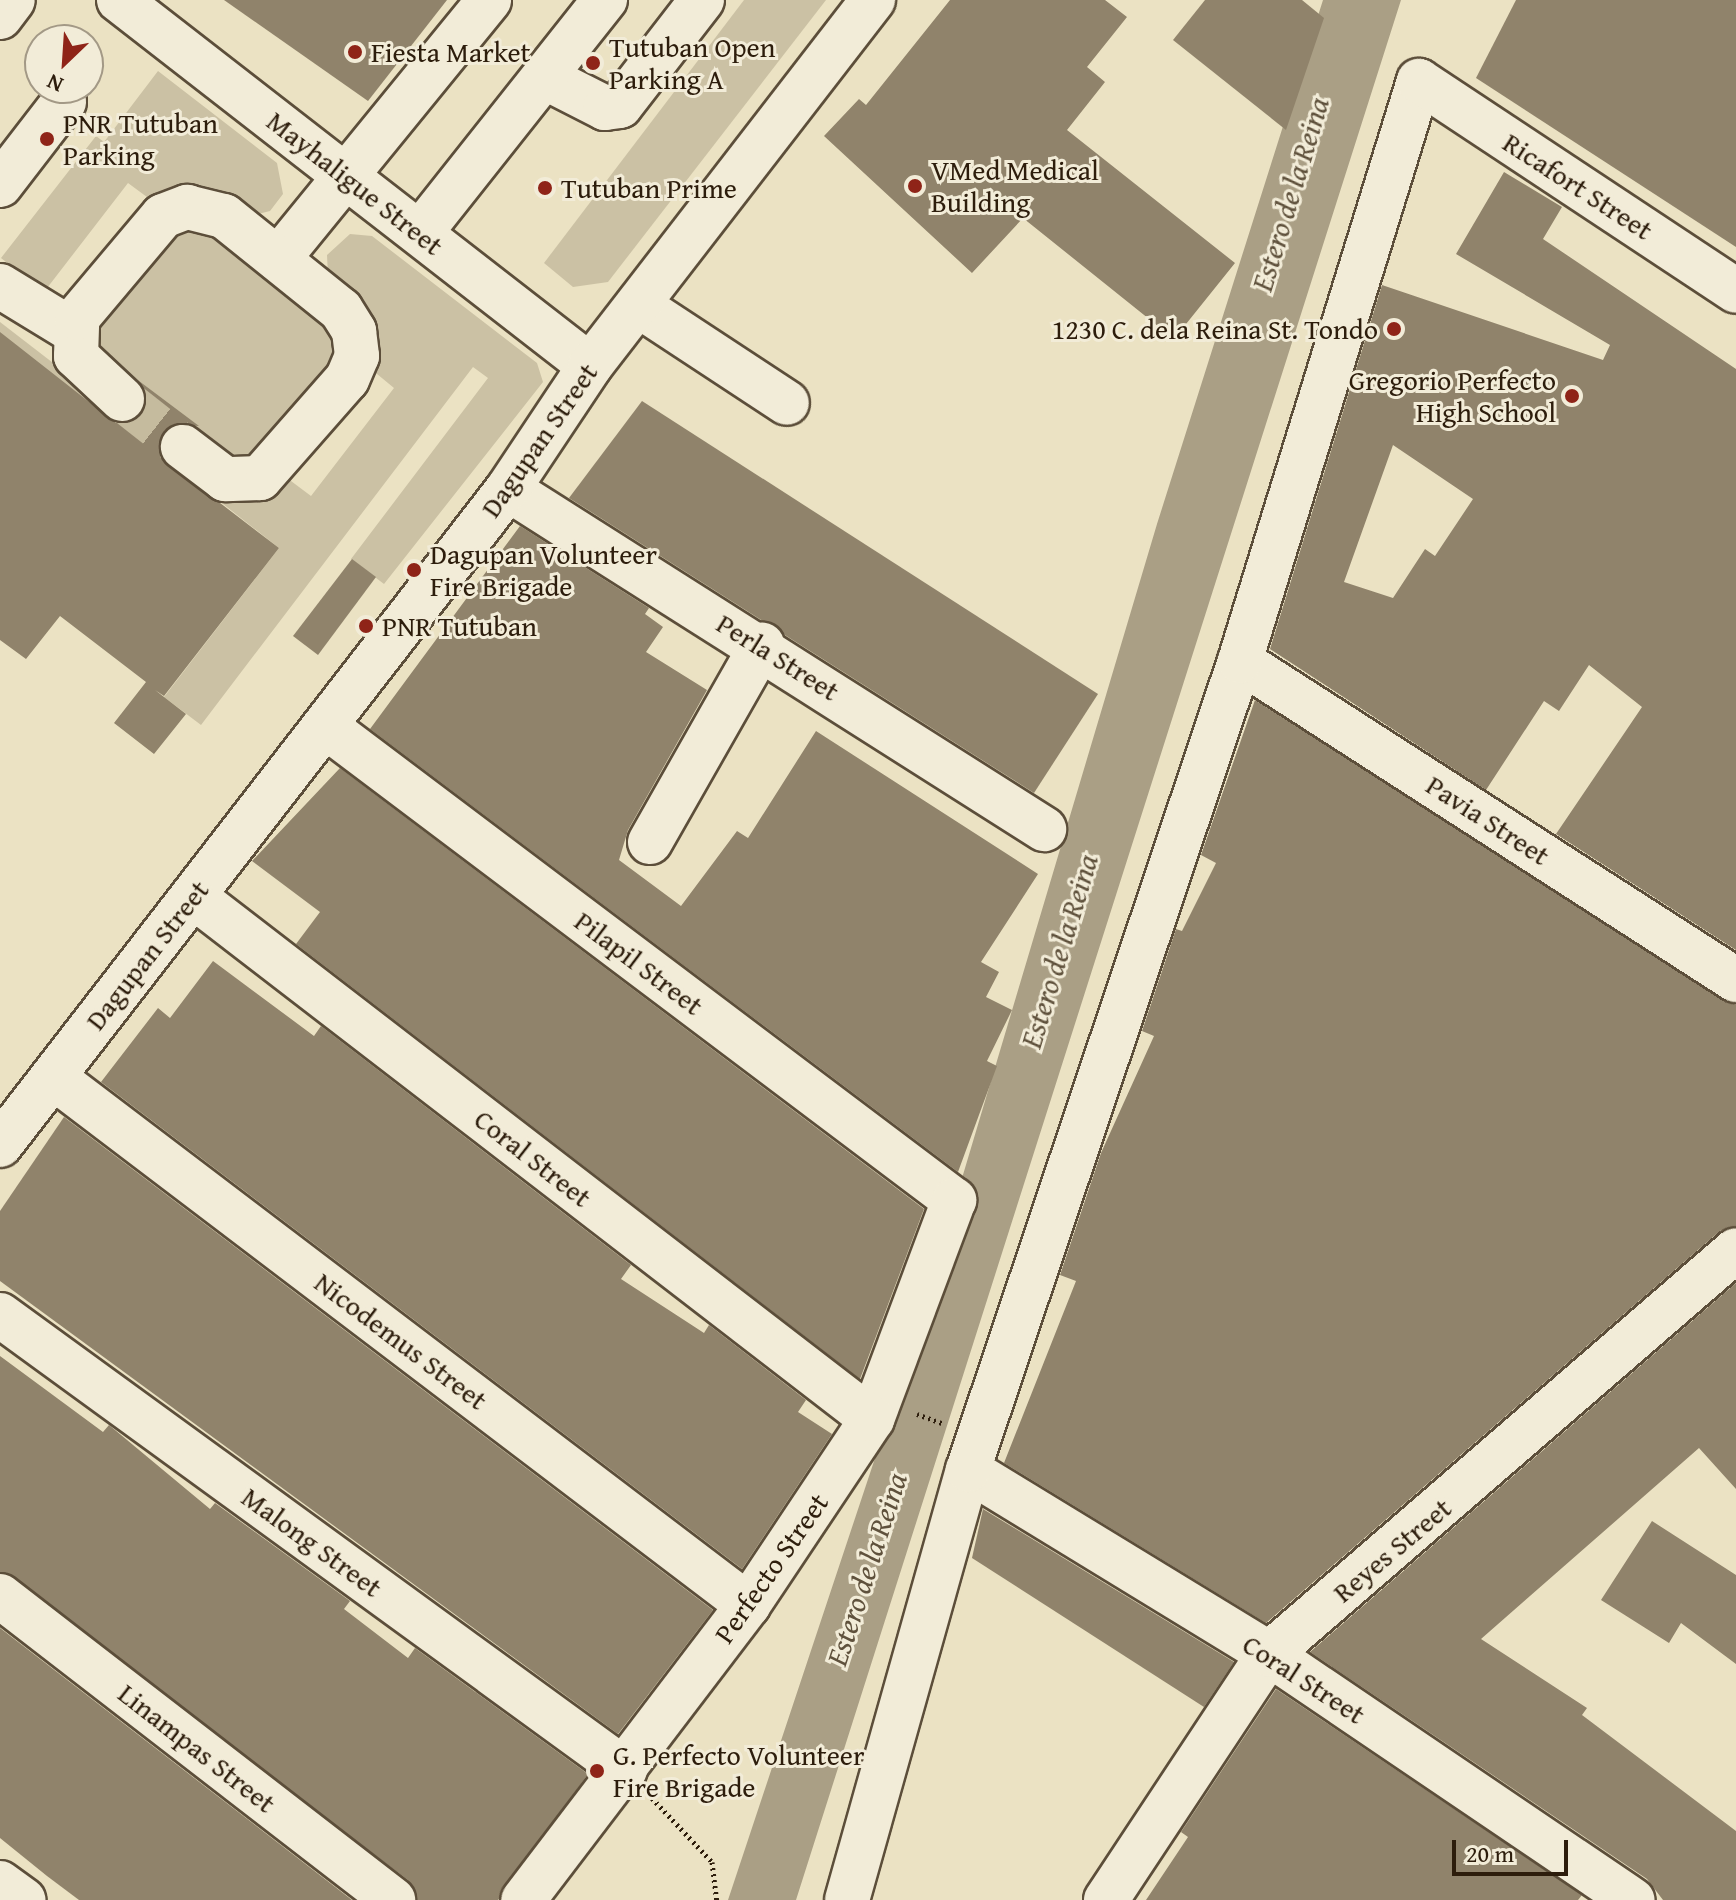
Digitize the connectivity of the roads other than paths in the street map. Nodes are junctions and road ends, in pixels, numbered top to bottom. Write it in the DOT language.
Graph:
graph roads {
  1 [pos="13,0"];
  2 [pos="119,0"];
  3 [pos="489,0"];
  4 [pos="605,0"];
  5 [pos="702,0"];
  6 [pos="873,0"];
  7 [pos="0,17"];
  8 [pos="546,78"];
  9 [pos="62,104"];
  10 [pos="345,175"];
  11 [pos="0,185"];
  12 [pos="420,233"];
  13 [pos="278,259"];
  14 [pos="0,286"];
  15 [pos="1736,291"];
  16 [pos="638,305"];
  17 [pos="72,330"];
  18 [pos="590,366"];
  19 [pos="122,399"];
  20 [pos="787,403"];
  21 [pos="183,447"];
  22 [pos="508,489"];
  23 [pos="762,645"];
  24 [pos="1240,661"];
  25 [pos="325,726"];
  26 [pos="1044,829"];
  27 [pos="650,842"];
  28 [pos="193,896"];
  29 [pos="1736,980"];
  30 [pos="53,1077"];
  31 [pos="0,1145"];
  32 [pos="954,1200"];
  33 [pos="1736,1250"];
  34 [pos="0,1315"];
  35 [pos="889,1415"];
  36 [pos="968,1470"];
  37 [pos="0,1596"];
  38 [pos="748,1605"];
  39 [pos="1269,1654"];
  40 [pos="625,1770"];
  41 [pos="0,1883"];
  42 [pos="23,1900"];
  43 [pos="393,1900"];
  44 [pos="523,1900"];
  45 [pos="847,1900"];
  46 [pos="1106,1900"];
  47 [pos="1633,1900"];
  1 -- 7 [label="street"];
  2 -- 10 [label="street, Mayhaligue Street"];
  3 -- 10 [label="street"];
  4 -- 8 [label="street"];
  5 -- 8 [label="street"];
  6 -- 16 [label="street, Dagupan Street"];
  8 -- 12 [label="street"];
  9 -- 11 [label="street"];
  10 -- 12 [label="street, Mayhaligue Street"];
  10 -- 13 [label="street"];
  12 -- 18 [label="street, Mayhaligue Street"];
  13 -- 17 [label="street"];
  13 -- 21 [label="street"];
  14 -- 17 [label="street"];
  15 -- 24 [label="street, Ricafort Street"];
  16 -- 18 [label="street, Dagupan Street"];
  16 -- 20 [label="street"];
  17 -- 19 [label="street"];
  18 -- 22 [label="street, Dagupan Street"];
  22 -- 23 [label="street, Perla Street"];
  22 -- 25 [label="street, Dagupan Street"];
  23 -- 26 [label="street, Perla Street"];
  23 -- 27 [label="street"];
  24 -- 29 [label="street, Pavia Street"];
  24 -- 36 [label="street"];
  25 -- 28 [label="street, Dagupan Street"];
  25 -- 32 [label="street, Pilapil Street"];
  28 -- 30 [label="street, Dagupan Street"];
  28 -- 35 [label="street, Coral Street"];
  30 -- 31 [label="street, Dagupan Street"];
  30 -- 38 [label="street, Nicodemus Street"];
  32 -- 35 [label="street, Perfecto Street"];
  33 -- 39 [label="street, Reyes Street"];
  34 -- 40 [label="street, Malong Street"];
  35 -- 38 [label="street, Perfecto Street"];
  36 -- 39 [label="street, Coral Street"];
  36 -- 45 [label="street"];
  37 -- 43 [label="street, Linampas Street"];
  38 -- 40 [label="street, Perfecto Street"];
  39 -- 46 [label="street, Reyes Street"];
  39 -- 47 [label="street, Coral Street"];
  40 -- 44 [label="street, Perfecto Street"];
  41 -- 42 [label="street"];
}
